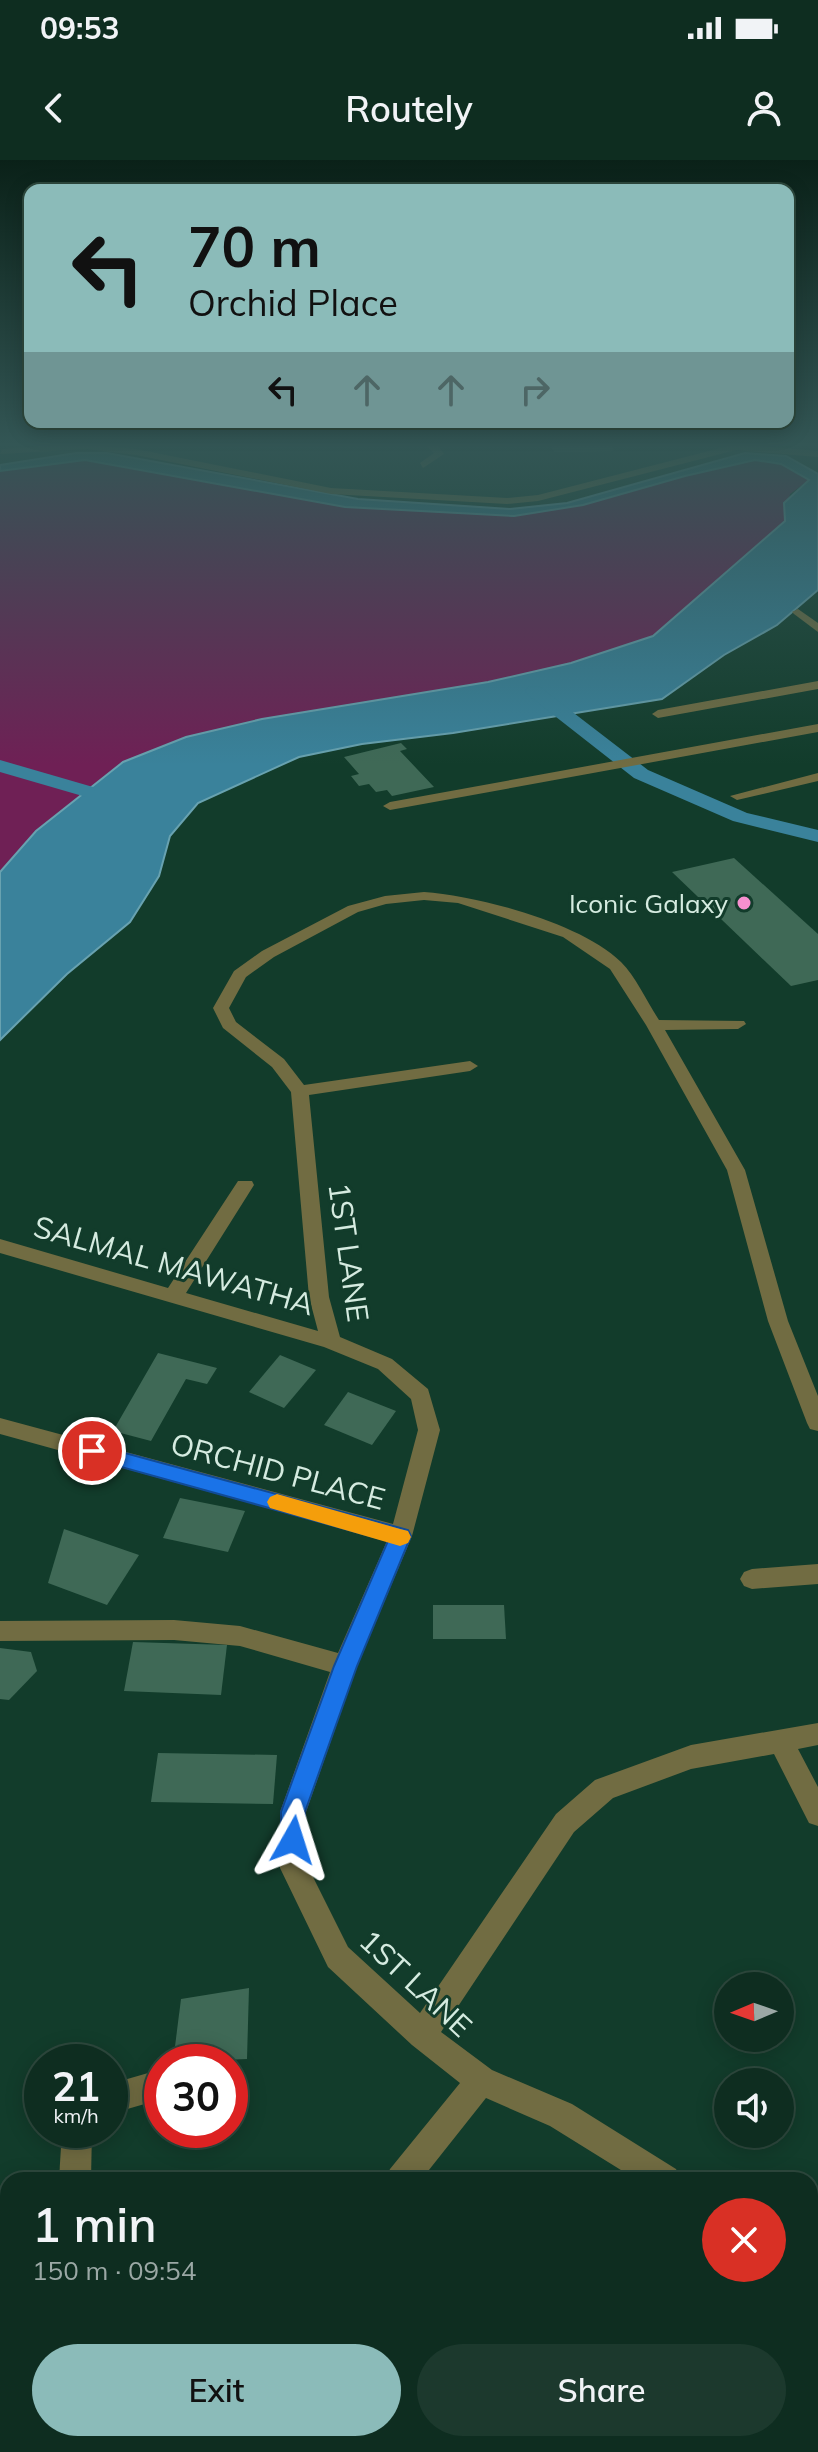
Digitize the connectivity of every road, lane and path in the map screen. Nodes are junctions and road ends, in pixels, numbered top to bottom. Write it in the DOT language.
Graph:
graph roads {
  1 [pos="798,612"];
  2 [pos="818,629"];
  3 [pos="818,685"];
  4 [pos="658,714"];
  5 [pos="818,728"];
  6 [pos="818,777"];
  7 [pos="737,796"];
  8 [pos="390,806"];
  9 [pos="738,1024"];
  10 [pos="654,1025"];
  11 [pos="470,1066"];
  12 [pos="300,1091"];
  13 [pos="245,1185"];
  14 [pos="0,1246"];
  15 [pos="174,1295"];
  16 [pos="331,1342"];
  17 [pos="818,1423"];
  18 [pos="0,1426"];
  19 [pos="401,1536"];
  20 [pos="818,1574"];
  21 [pos="752,1579"];
  22 [pos="0,1631"];
  23 [pos="345,1666"];
  24 [pos="818,1734"];
  25 [pos="780,1740"];
  26 [pos="818,1814"];
  27 [pos="422,2035"];
  28 [pos="481,2081"];
  29 [pos="76,2148"];
  30 [pos="75,2172"];
  31 [pos="407,2172"];
  32 [pos="652,2172"];
  1 -- 2 [label="street"];
  3 -- 4 [label="street"];
  5 -- 8 [label="street"];
  6 -- 7 [label="street"];
  9 -- 10 [label="street"];
  10 -- 12 [label="street"];
  10 -- 17 [label="street"];
  11 -- 12 [label="street"];
  12 -- 16 [label="street, 1ST LANE"];
  13 -- 15 [label="street"];
  14 -- 15 [label="street, SALMAL MAWATHA"];
  15 -- 16 [label="street, SALMAL MAWATHA"];
  16 -- 19 [label="street, 1ST LANE"];
  18 -- 19 [label="street, ORCHID PLACE"];
  19 -- 23 [label="street, 1ST LANE"];
  20 -- 21 [label="street"];
  22 -- 23 [label="street"];
  23 -- 27 [label="street, 1ST LANE"];
  24 -- 25 [label="street"];
  25 -- 26 [label="street"];
  25 -- 27 [label="street"];
  27 -- 28 [label="street, 1ST LANE"];
  28 -- 31 [label="street"];
  28 -- 32 [label="street, 1ST LANE"];
  29 -- 30 [label="street"];
}
